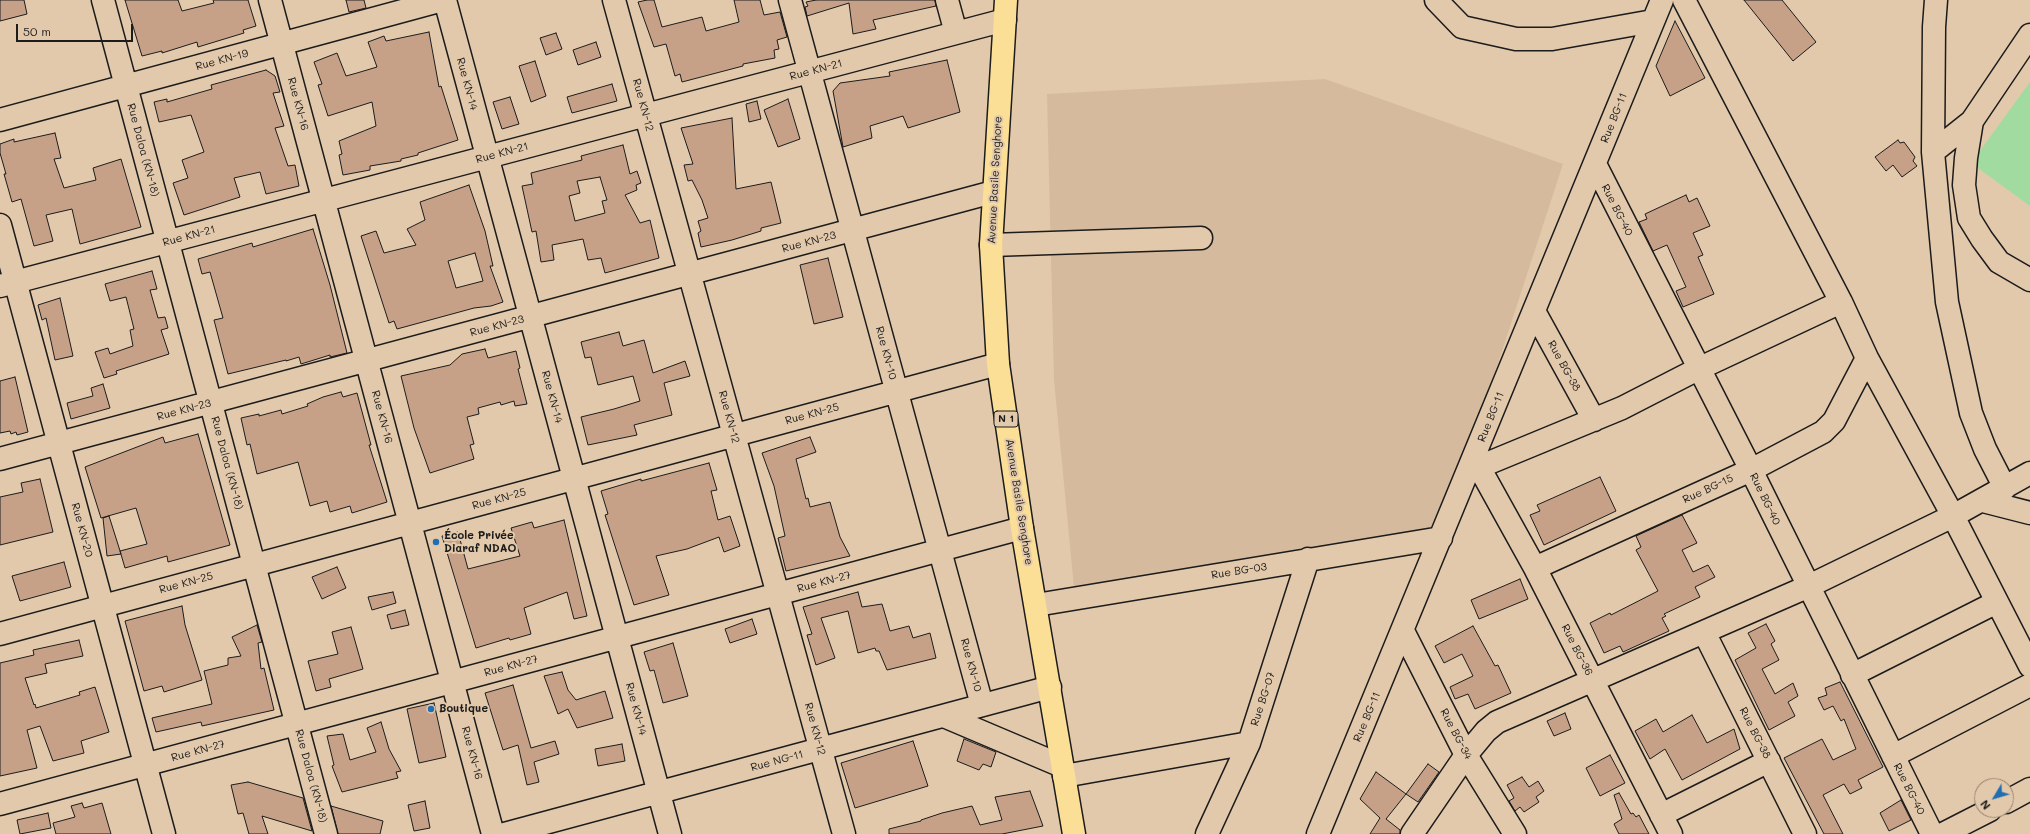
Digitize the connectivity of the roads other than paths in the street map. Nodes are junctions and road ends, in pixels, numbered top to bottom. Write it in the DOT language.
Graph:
graph roads {
  1 [pos="103,0"];
  2 [pos="270,0"];
  3 [pos="444,0"];
  4 [pos="614,0"];
  5 [pos="790,0"];
  6 [pos="947,0"];
  7 [pos="1436,0"];
  8 [pos="1662,0"];
  9 [pos="1684,0"];
  10 [pos="1936,0"];
  11 [pos="1005,10"];
  12 [pos="1653,22"];
  13 [pos="956,33"];
  14 [pos="2030,35"];
  15 [pos="282,44"];
  16 [pos="810,71"];
  17 [pos="126,86"];
  18 [pos="646,115"];
  19 [pos="0,120"];
  20 [pos="1972,121"];
  21 [pos="1933,152"];
  22 [pos="487,157"];
  23 [pos="1595,164"];
  24 [pos="993,192"];
  25 [pos="324,200"];
  26 [pos="0,225"];
  27 [pos="853,230"];
  28 [pos="1201,238"];
  29 [pos="168,242"];
  30 [pos="991,244"];
  31 [pos="689,274"];
  32 [pos="2030,280"];
  33 [pos="8,284"];
  34 [pos="1841,302"];
  35 [pos="1534,311"];
  36 [pos="530,317"];
  37 [pos="1867,358"];
  38 [pos="367,361"];
  39 [pos="998,364"];
  40 [pos="1698,369"];
  41 [pos="897,391"];
  42 [pos="211,403"];
  43 [pos="1594,420"];
  44 [pos="734,435"];
  45 [pos="59,443"];
  46 [pos="0,459"];
  47 [pos="1476,465"];
  48 [pos="1750,470"];
  49 [pos="2030,473"];
  50 [pos="574,478"];
  51 [pos="2005,488"];
  52 [pos="1982,500"];
  53 [pos="2030,513"];
  54 [pos="1953,516"];
  55 [pos="410,523"];
  56 [pos="1022,528"];
  57 [pos="1441,538"];
  58 [pos="940,550"];
  59 [pos="1308,560"];
  60 [pos="254,565"];
  61 [pos="1535,568"];
  62 [pos="1808,587"];
  63 [pos="778,594"];
  64 [pos="1997,602"];
  65 [pos="1036,605"];
  66 [pos="103,606"];
  67 [pos="1403,631"];
  68 [pos="1704,632"];
  69 [pos="0,634"];
  70 [pos="616,638"];
  71 [pos="2030,666"];
  72 [pos="1852,675"];
  73 [pos="1592,680"];
  74 [pos="453,682"];
  75 [pos="2030,685"];
  76 [pos="1050,688"];
  77 [pos="982,705"];
  78 [pos="944,716"];
  79 [pos="297,724"];
  80 [pos="1249,743"];
  81 [pos="821,750"];
  82 [pos="1466,755"];
  83 [pos="1893,756"];
  84 [pos="1769,761"];
  85 [pos="146,765"];
  86 [pos="1063,771"];
  87 [pos="2030,790"];
  88 [pos="658,793"];
  89 [pos="2014,798"];
  90 [pos="0,804"];
  91 [pos="1974,818"];
  92 [pos="1666,825"];
  93 [pos="164,834"];
  94 [pos="326,834"];
  95 [pos="494,834"];
  96 [pos="504,834"];
  97 [pos="670,834"];
  98 [pos="844,834"];
  99 [pos="1074,834"];
  100 [pos="1207,834"];
  101 [pos="1318,834"];
  102 [pos="1412,834"];
  103 [pos="1515,834"];
  104 [pos="1805,834"];
  105 [pos="1932,834"];
  106 [pos="1943,834"];
  1 -- 17 [label="street, Rue Daloa (KN-18)"];
  2 -- 15 [label="street, Rue KN-16"];
  3 -- 15 [label="street, Rue KN-19"];
  3 -- 22 [label="street, Rue KN-14"];
  4 -- 18 [label="street, Rue KN-12"];
  5 -- 16 [label="street, Rue KN-10"];
  6 -- 13 [label="street"];
  7 -- 12 [label="street"];
  8 -- 12 [label="street, Rue BG-11"];
  9 -- 34 [label="street"];
  10 -- 21 [label="street"];
  11 -- 13 [label="street, Rue KN-21"];
  11 -- 24 [label="highway, Avenue Basile Senghore / N 1"];
  12 -- 23 [label="street, Rue BG-11"];
  13 -- 16 [label="street, Rue KN-21"];
  14 -- 20 [label="street"];
  15 -- 17 [label="street, Rue KN-19"];
  15 -- 25 [label="street, Rue KN-16"];
  16 -- 18 [label="street, Rue KN-21"];
  16 -- 27 [label="street, Rue KN-10"];
  17 -- 19 [label="street, Rue KN-19"];
  17 -- 29 [label="street, Rue Daloa (KN-18)"];
  18 -- 22 [label="street, Rue KN-21"];
  18 -- 31 [label="street, Rue KN-12"];
  20 -- 21 [label="street"];
  20 -- 32 [label="street"];
  21 -- 51 [label="street"];
  22 -- 25 [label="street, Rue KN-21"];
  22 -- 36 [label="street, Rue KN-14"];
  23 -- 35 [label="street, Rue BG-11"];
  23 -- 40 [label="street, Rue BG-40"];
  24 -- 27 [label="street, Rue KN-23"];
  24 -- 30 [label="highway, Avenue Basile Senghore / N 1"];
  25 -- 29 [label="street, Rue KN-21"];
  25 -- 38 [label="street, Rue KN-16"];
  26 -- 33 [label="street, Rue KN-20"];
  27 -- 31 [label="street, Rue KN-23"];
  27 -- 41 [label="street, Rue KN-10"];
  28 -- 30 [label="street"];
  29 -- 33 [label="street, Rue KN-21"];
  29 -- 42 [label="street, Rue Daloa (KN-18)"];
  30 -- 39 [label="highway, Avenue Basile Senghore / N 1"];
  31 -- 36 [label="street, Rue KN-23"];
  31 -- 44 [label="street, Rue KN-12"];
  33 -- 45 [label="street, Rue KN-20"];
  34 -- 37 [label="street"];
  34 -- 40 [label="street"];
  35 -- 43 [label="street, Rue BG-38"];
  35 -- 47 [label="street, Rue BG-11"];
  36 -- 38 [label="street, Rue KN-23"];
  36 -- 50 [label="street, Rue KN-14"];
  37 -- 48 [label="street, Rue BG-15"];
  37 -- 54 [label="street"];
  38 -- 42 [label="street, Rue KN-23"];
  38 -- 55 [label="street, Rue KN-16"];
  39 -- 41 [label="street, Rue KN-25"];
  39 -- 56 [label="highway, Avenue Basile Senghore / N 1"];
  40 -- 43 [label="street"];
  40 -- 48 [label="street, Rue BG-40"];
  41 -- 44 [label="street, Rue KN-25"];
  41 -- 58 [label="street, Rue KN-10"];
  42 -- 45 [label="street, Rue KN-23"];
  42 -- 60 [label="street, Rue Daloa (KN-18)"];
  43 -- 47 [label="street"];
  44 -- 50 [label="street, Rue KN-25"];
  44 -- 63 [label="street, Rue KN-12"];
  45 -- 46 [label="street, Rue KN-23"];
  45 -- 66 [label="street, Rue KN-20"];
  47 -- 57 [label="street, Rue BG-11"];
  47 -- 61 [label="street, Rue BG-36"];
  48 -- 61 [label="street, Rue BG-15"];
  48 -- 62 [label="street, Rue BG-40"];
  49 -- 51 [label="street"];
  50 -- 55 [label="street, Rue KN-25"];
  50 -- 70 [label="street, Rue KN-14"];
  51 -- 52 [label="street"];
  52 -- 53 [label="street"];
  52 -- 54 [label="street"];
  54 -- 62 [label="street"];
  54 -- 64 [label="street"];
  55 -- 60 [label="street, Rue KN-25"];
  55 -- 74 [label="street, Rue KN-16"];
  56 -- 58 [label="street, Rue KN-27"];
  56 -- 65 [label="highway, Avenue Basile Senghore / N 1"];
  57 -- 59 [label="street, Rue BG-03"];
  57 -- 67 [label="street, Rue BG-11"];
  58 -- 63 [label="street, Rue KN-27"];
  58 -- 77 [label="street, Rue KN-10"];
  59 -- 65 [label="street, Rue BG-03"];
  59 -- 80 [label="street, Rue BG-07"];
  60 -- 66 [label="street, Rue KN-25"];
  60 -- 79 [label="street, Rue Daloa (KN-18)"];
  61 -- 73 [label="street, Rue BG-36"];
  62 -- 68 [label="street"];
  62 -- 72 [label="street, Rue BG-40"];
  63 -- 70 [label="street, Rue KN-27"];
  63 -- 81 [label="street, Rue KN-12"];
  64 -- 71 [label="street"];
  64 -- 72 [label="street"];
  65 -- 76 [label="highway, Avenue Basile Senghore / N 1"];
  66 -- 69 [label="street, Rue KN-25"];
  66 -- 85 [label="street, Rue KN-20"];
  67 -- 82 [label="street, Rue BG-34"];
  67 -- 101 [label="street, Rue BG-11"];
  68 -- 73 [label="street"];
  68 -- 84 [label="street, Rue BG-38"];
  70 -- 74 [label="street, Rue KN-27"];
  70 -- 88 [label="street, Rue KN-14"];
  72 -- 83 [label="street, Rue BG-40"];
  73 -- 82 [label="street"];
  73 -- 92 [label="street, Rue BG-36"];
  74 -- 79 [label="street, Rue KN-27"];
  74 -- 95 [label="street, Rue KN-16"];
  75 -- 83 [label="street"];
  76 -- 77 [label="street, Rue NG-11"];
  76 -- 86 [label="highway, Avenue Basile Senghore / N 1"];
  77 -- 78 [label="street, Rue NG-11"];
  78 -- 81 [label="street, Rue NG-11"];
  78 -- 86 [label="street"];
  79 -- 85 [label="street, Rue KN-27"];
  79 -- 94 [label="street, Rue Daloa (KN-18)"];
  80 -- 86 [label="street"];
  80 -- 100 [label="street, Rue BG-07"];
  81 -- 88 [label="street, Rue NG-11"];
  81 -- 98 [label="street, Rue KN-12"];
  82 -- 102 [label="street"];
  82 -- 103 [label="street, Rue BG-34"];
  83 -- 105 [label="street, Rue BG-40"];
  84 -- 92 [label="street"];
  84 -- 104 [label="street, Rue BG-38"];
  85 -- 90 [label="street, Rue KN-27"];
  85 -- 93 [label="street, Rue KN-20"];
  86 -- 99 [label="highway, Avenue Basile Senghore / N 1"];
  87 -- 89 [label="street"];
  88 -- 96 [label="street, Rue NG-11"];
  88 -- 97 [label="street, Rue KN-14"];
  91 -- 106 [label="street"];
}
